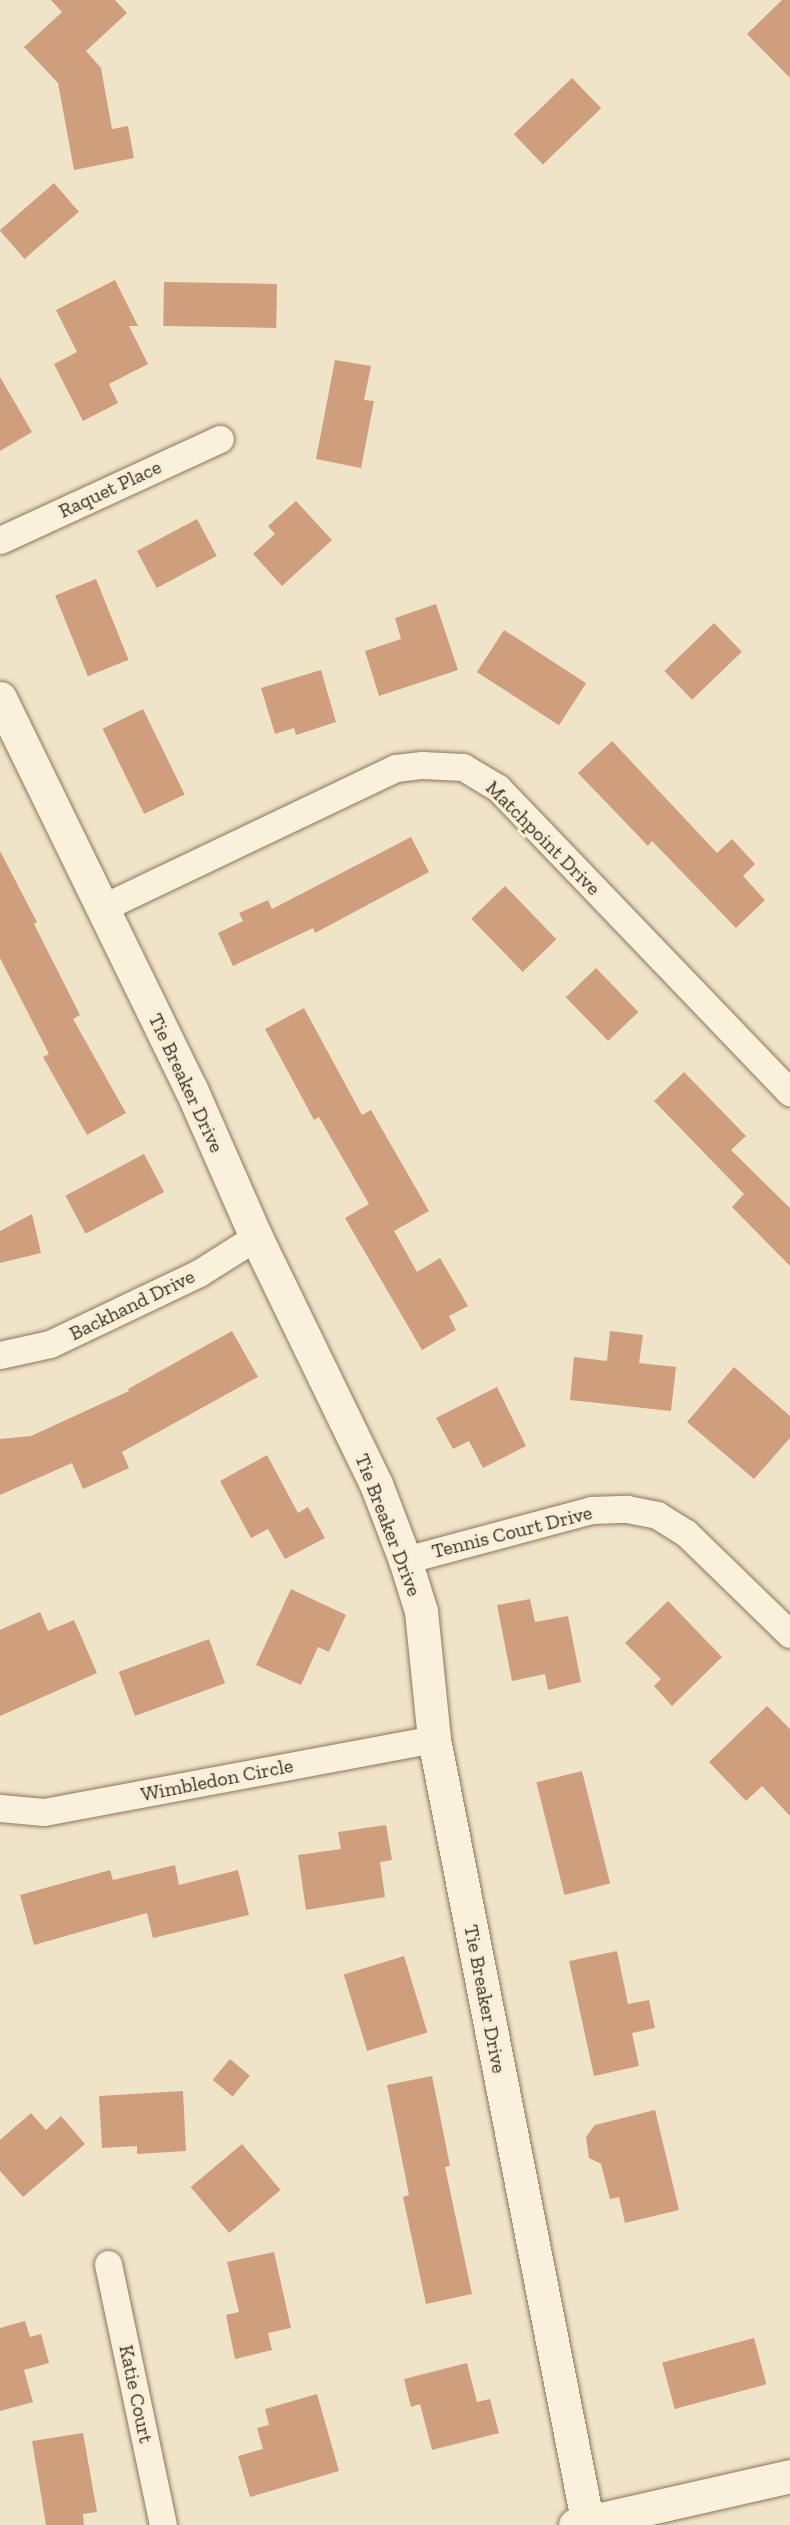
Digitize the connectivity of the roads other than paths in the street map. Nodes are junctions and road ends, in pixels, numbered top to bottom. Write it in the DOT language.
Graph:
graph roads {
  1 [pos="220,439"];
  2 [pos="0,540"];
  3 [pos="0,698"];
  4 [pos="104,907"];
  5 [pos="790,1092"];
  6 [pos="256,1237"];
  7 [pos="0,1355"];
  8 [pos="405,1560"];
  9 [pos="790,1634"];
  10 [pos="434,1739"];
  11 [pos="0,1808"];
  12 [pos="108,2264"];
  13 [pos="790,2476"];
  14 [pos="584,2524"];
  15 [pos="163,2525"];
  1 -- 2 [label="street, Raquet Place"];
  3 -- 4 [label="street, Tie Breaker Drive"];
  4 -- 5 [label="street, Matchpoint Drive"];
  4 -- 6 [label="street, Tie Breaker Drive"];
  6 -- 7 [label="street, Backhand Drive"];
  6 -- 8 [label="street, Tie Breaker Drive"];
  8 -- 9 [label="street, Tennis Court Drive"];
  8 -- 10 [label="street, Tie Breaker Drive"];
  10 -- 11 [label="street, Wimbledon Circle"];
  10 -- 14 [label="street, Tie Breaker Drive"];
  12 -- 15 [label="street, Katie Court"];
  13 -- 14 [label="street"];
}
